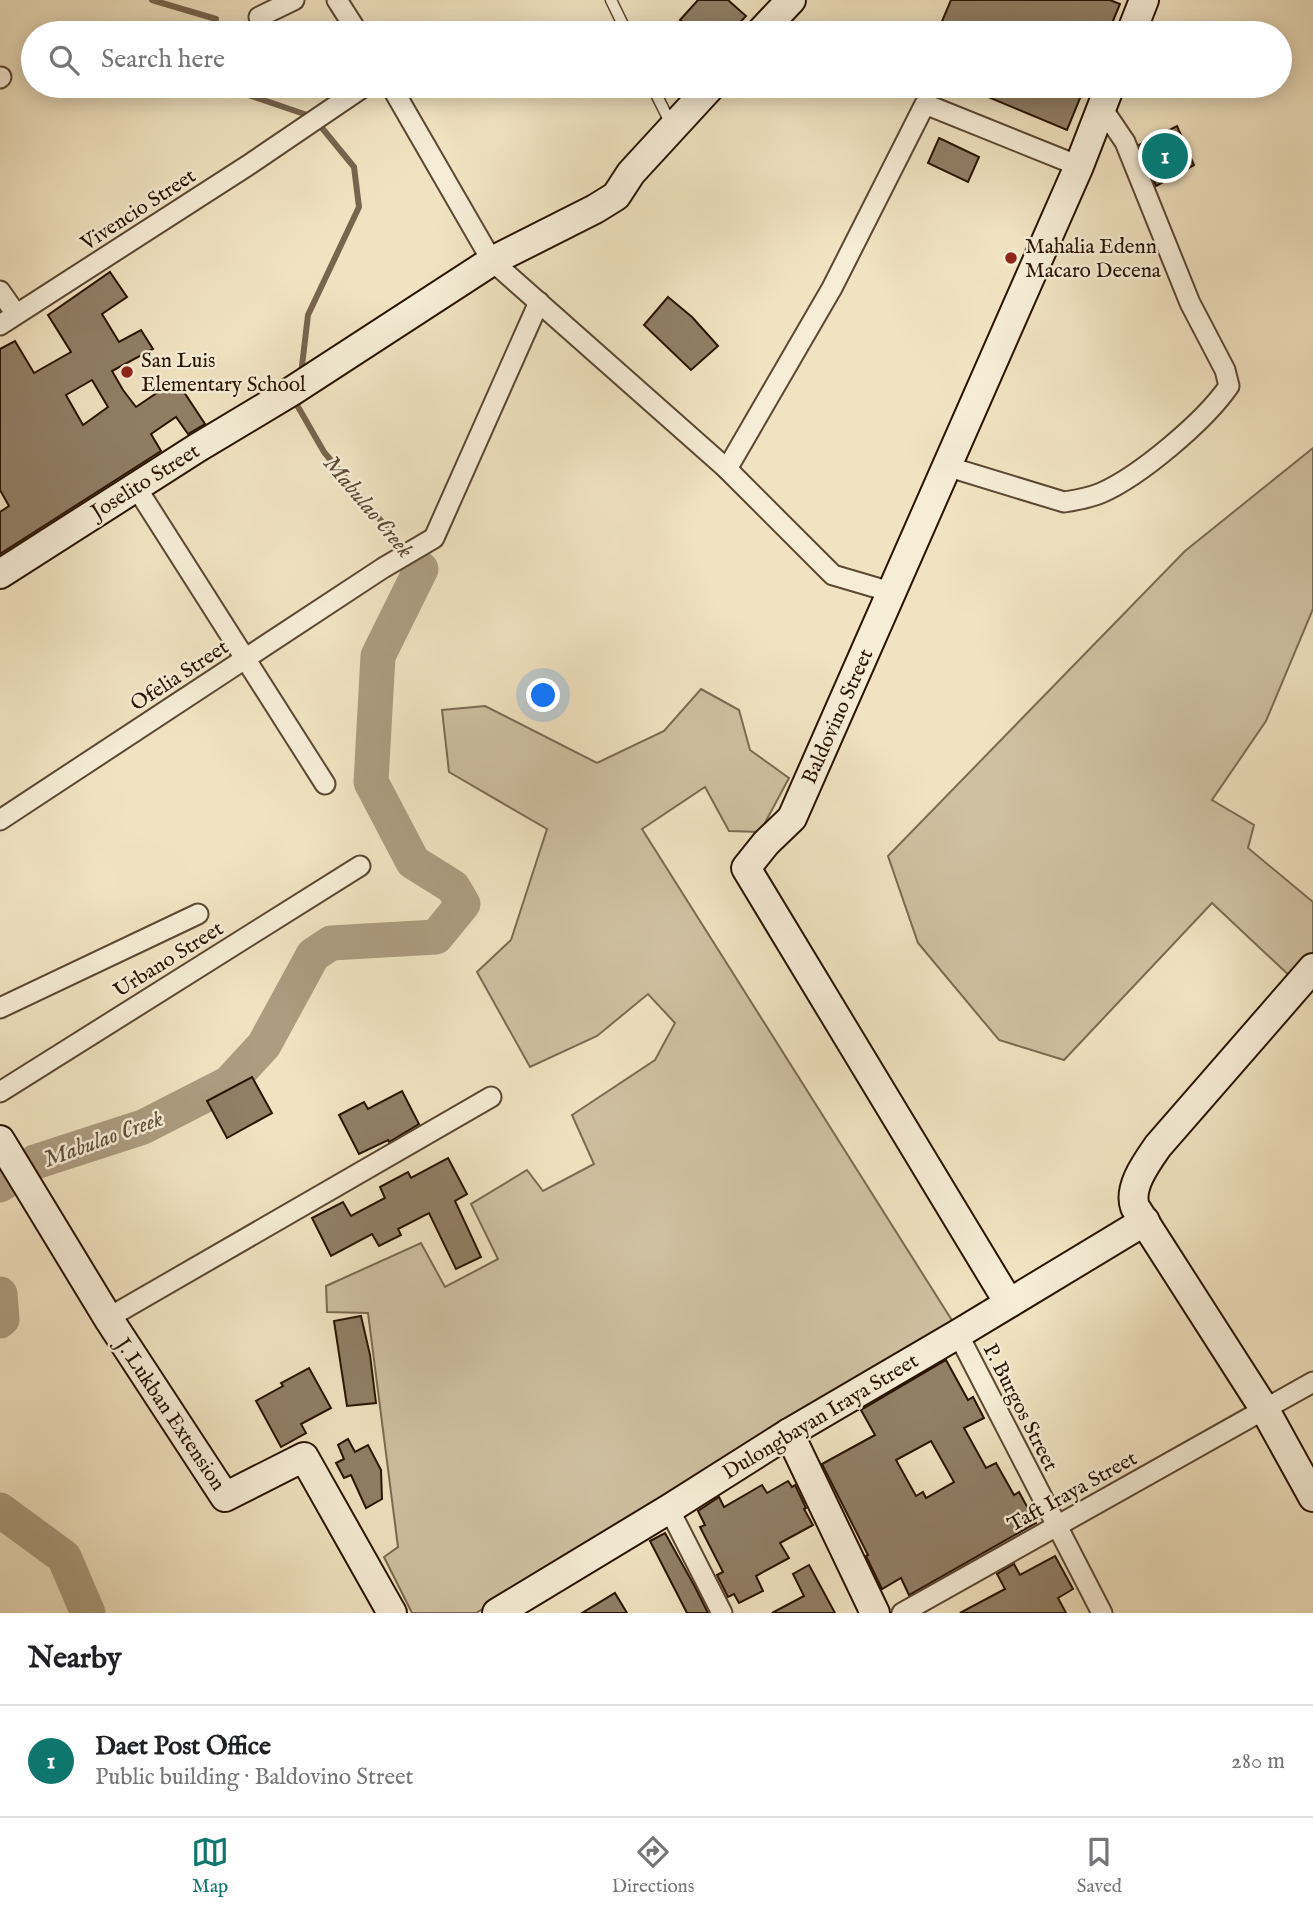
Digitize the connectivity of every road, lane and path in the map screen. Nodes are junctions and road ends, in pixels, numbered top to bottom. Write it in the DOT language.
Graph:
graph roads {
  1 [pos="294,0"];
  2 [pos="337,0"];
  3 [pos="611,0"];
  4 [pos="1144,0"];
  5 [pos="259,17"];
  6 [pos="350,21"];
  7 [pos="621,21"];
  8 [pos="1136,21"];
  9 [pos="346,98"];
  10 [pos="398,98"];
  11 [pos="658,98"];
  12 [pos="699,98"];
  13 [pos="1106,98"];
  14 [pos="1106,98"];
  15 [pos="672,127"];
  16 [pos="1079,166"];
  17 [pos="492,261"];
  18 [pos="0,291"];
  19 [pos="539,302"];
  20 [pos="8,319"];
  21 [pos="946,466"];
  22 [pos="727,469"];
  23 [pos="136,487"];
  24 [pos="0,574"];
  25 [pos="891,592"];
  26 [pos="244,659"];
  27 [pos="325,784"];
  28 [pos="0,820"];
  29 [pos="360,866"];
  30 [pos="198,914"];
  31 [pos="1313,968"];
  32 [pos="0,1008"];
  33 [pos="0,1092"];
  34 [pos="491,1097"];
  35 [pos="0,1140"];
  36 [pos="1145,1221"];
  37 [pos="1009,1303"];
  38 [pos="107,1318"];
  39 [pos="958,1334"];
  40 [pos="1313,1382"];
  41 [pos="1265,1410"];
  42 [pos="789,1433"];
  43 [pos="1313,1497"];
  44 [pos="668,1509"];
  45 [pos="1057,1525"];
  46 [pos="392,1613"];
  47 [pos="497,1613"];
  48 [pos="722,1613"];
  49 [pos="875,1613"];
  50 [pos="902,1613"];
  51 [pos="1102,1613"];
  1 -- 5 [label="street"];
  2 -- 6 [label="street"];
  3 -- 7 [label="lane"];
  4 -- 8 [label="street"];
  9 -- 20 [label="street, Vivencio Street"];
  10 -- 17 [label="street"];
  11 -- 15 [label="lane"];
  12 -- 15 [label="street, Joselito Street"];
  13 -- 16 [label="street, Baldovino Street"];
  14 -- 21 [label="street"];
  15 -- 17 [label="street, Joselito Street"];
  16 -- 21 [label="street, Baldovino Street"];
  16 -- 22 [label="street"];
  17 -- 19 [label="street"];
  17 -- 23 [label="street, Joselito Street"];
  18 -- 20 [label="street"];
  19 -- 22 [label="street"];
  19 -- 26 [label="street, Ofelia Street"];
  21 -- 25 [label="street, Baldovino Street"];
  22 -- 25 [label="street"];
  23 -- 24 [label="street, Joselito Street"];
  23 -- 26 [label="street"];
  25 -- 37 [label="street, Baldovino Street"];
  26 -- 27 [label="street"];
  26 -- 28 [label="street, Ofelia Street"];
  29 -- 33 [label="street, Urbano Street"];
  30 -- 32 [label="street"];
  31 -- 36 [label="street"];
  34 -- 38 [label="street"];
  35 -- 38 [label="street, J. Lukban Extension"];
  36 -- 37 [label="street, Dulongbayan Iraya Street"];
  36 -- 41 [label="street"];
  37 -- 39 [label="street, Dulongbayan Iraya Street"];
  38 -- 46 [label="street, J. Lukban Extension"];
  39 -- 42 [label="street, Dulongbayan Iraya Street"];
  39 -- 45 [label="street, P. Burgos Street"];
  40 -- 41 [label="street, Taft Iraya Street"];
  41 -- 43 [label="street"];
  41 -- 45 [label="street, Taft Iraya Street"];
  42 -- 44 [label="street, Dulongbayan Iraya Street"];
  42 -- 49 [label="street"];
  44 -- 47 [label="street, Dulongbayan Iraya Street"];
  44 -- 48 [label="street"];
  45 -- 50 [label="street, Taft Iraya Street"];
  45 -- 51 [label="street, P. Burgos Street"];
}
